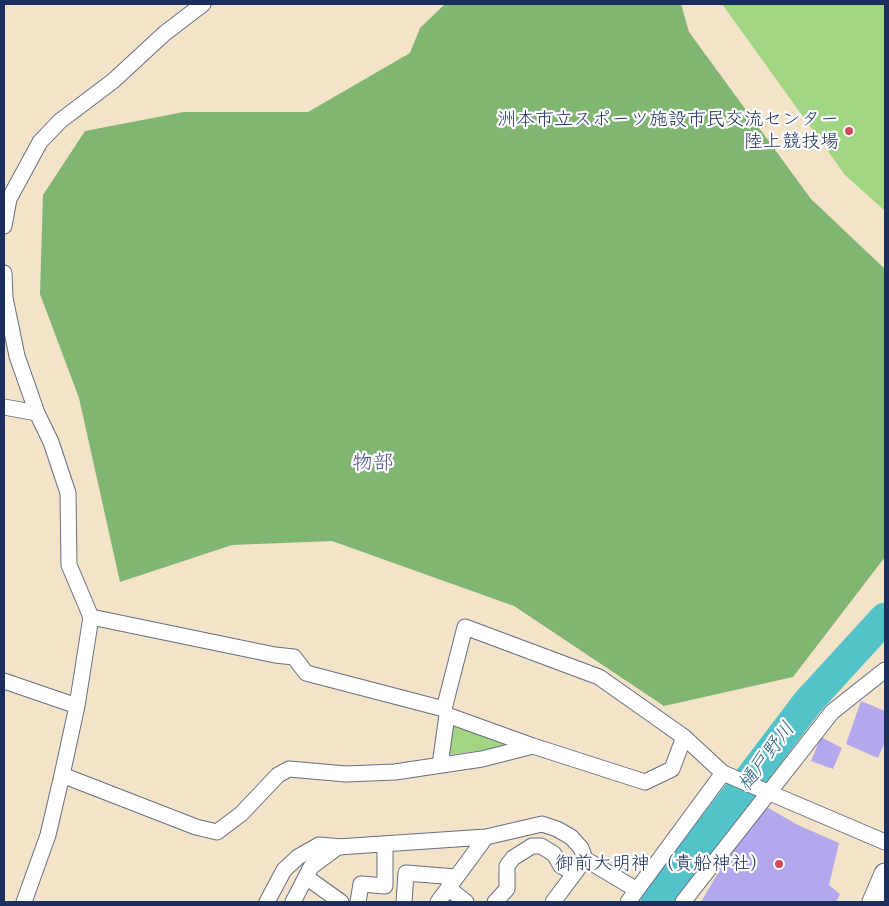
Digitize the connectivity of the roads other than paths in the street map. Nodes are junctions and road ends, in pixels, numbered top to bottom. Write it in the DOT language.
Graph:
graph roads {
  1 [pos="203,4"];
  2 [pos="4,226"];
  3 [pos="4,273"];
  4 [pos="4,407"];
  5 [pos="37,414"];
  6 [pos="91,617"];
  7 [pos="885,670"];
  8 [pos="4,681"];
  9 [pos="76,706"];
  10 [pos="445,712"];
  11 [pos="684,737"];
  12 [pos="533,746"];
  13 [pos="440,765"];
  14 [pos="723,772"];
  15 [pos="62,775"];
  16 [pos="769,790"];
  17 [pos="486,837"];
  18 [pos="885,842"];
  19 [pos="385,844"];
  20 [pos="342,847"];
  21 [pos="585,859"];
  22 [pos="574,873"];
  23 [pos="885,874"];
  24 [pos="306,877"];
  25 [pos="452,883"];
  26 [pos="637,890"];
  27 [pos="24,902"];
  28 [pos="267,902"];
  29 [pos="293,902"];
  30 [pos="341,902"];
  31 [pos="358,902"];
  32 [pos="404,902"];
  33 [pos="438,902"];
  34 [pos="466,902"];
  35 [pos="495,902"];
  36 [pos="553,902"];
  37 [pos="628,902"];
  38 [pos="684,902"];
  39 [pos="873,902"];
  1 -- 2 [label="street"];
  3 -- 5 [label="street"];
  4 -- 5 [label="street"];
  5 -- 6 [label="street"];
  6 -- 9 [label="street"];
  6 -- 10 [label="street"];
  7 -- 16 [label="street"];
  8 -- 9 [label="street"];
  9 -- 15 [label="street"];
  10 -- 11 [label="street"];
  10 -- 12 [label="street"];
  10 -- 13 [label="street"];
  11 -- 12 [label="street"];
  11 -- 14 [label="street"];
  12 -- 13 [label="street"];
  13 -- 15 [label="street"];
  14 -- 16 [label="street"];
  14 -- 26 [label="street"];
  15 -- 27 [label="street"];
  16 -- 18 [label="street"];
  16 -- 38 [label="street"];
  17 -- 19 [label="street"];
  17 -- 21 [label="street"];
  17 -- 25 [label="street"];
  19 -- 20 [label="street"];
  19 -- 31 [label="street"];
  20 -- 24 [label="street"];
  20 -- 28 [label="street"];
  21 -- 22 [label="street"];
  21 -- 26 [label="street"];
  22 -- 35 [label="street"];
  22 -- 36 [label="street"];
  23 -- 39 [label="main road"];
  24 -- 29 [label="street"];
  24 -- 30 [label="street"];
  25 -- 32 [label="street"];
  25 -- 33 [label="street"];
  25 -- 34 [label="street"];
  26 -- 37 [label="street"];
}
